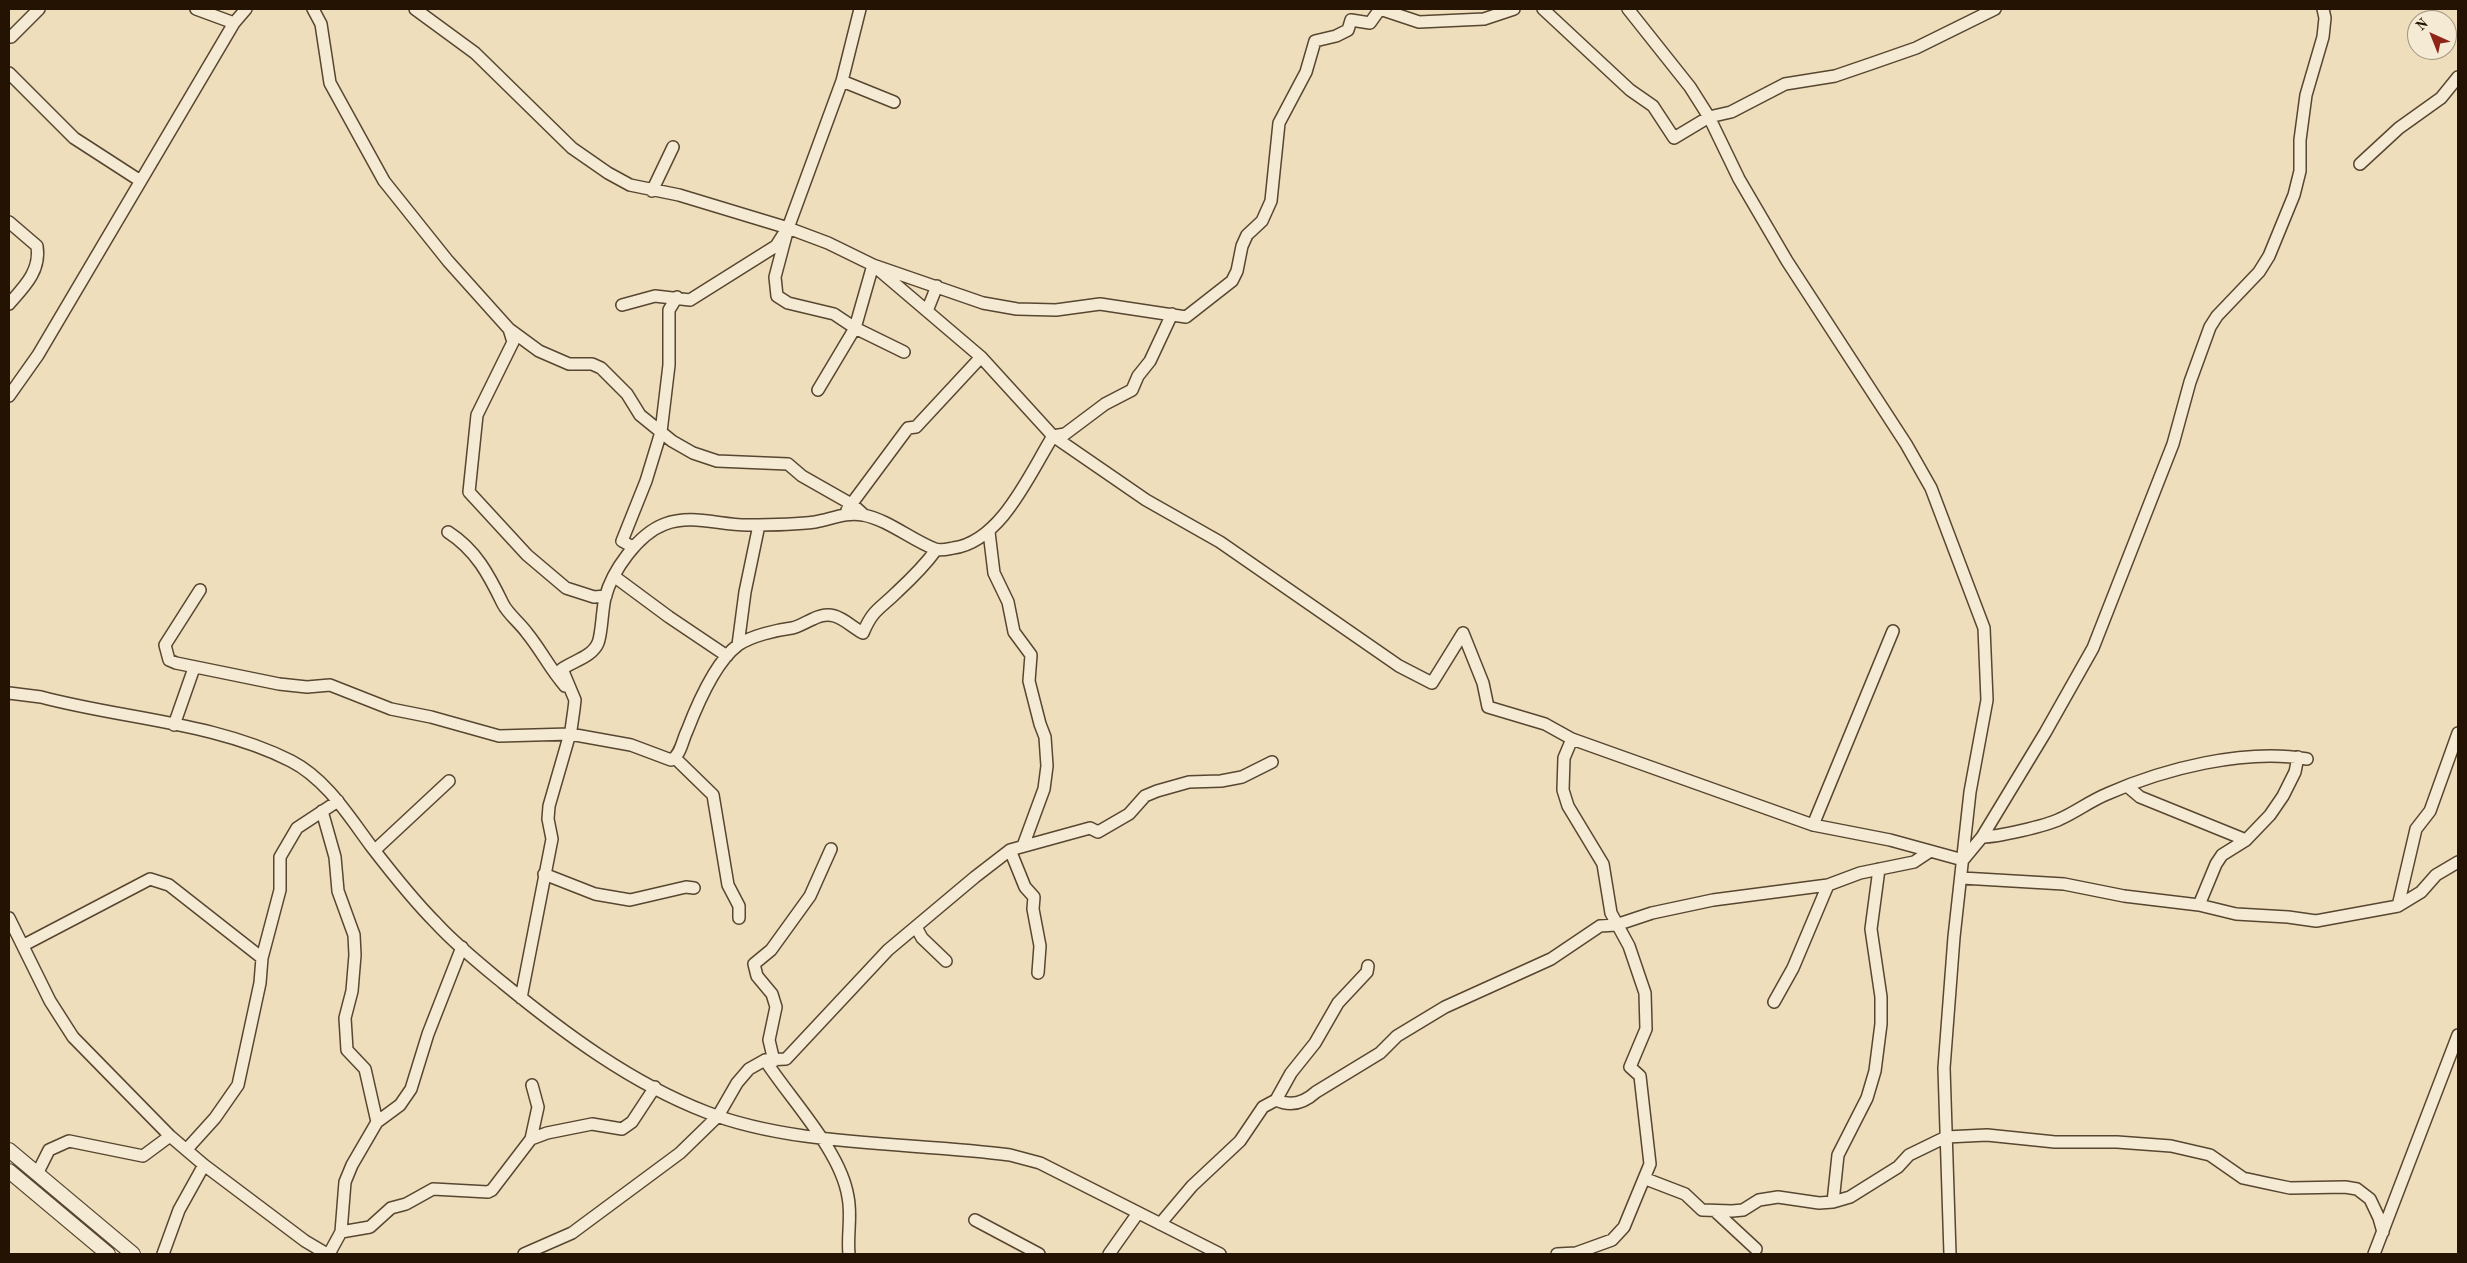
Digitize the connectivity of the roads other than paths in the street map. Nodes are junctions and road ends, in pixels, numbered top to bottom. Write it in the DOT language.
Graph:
graph roads {
  1 [pos="39,9"];
  2 [pos="196,9"];
  3 [pos="246,9"];
  4 [pos="312,9"];
  5 [pos="415,9"];
  6 [pos="860,9"];
  7 [pos="1514,9"];
  8 [pos="1544,9"];
  9 [pos="1628,9"];
  10 [pos="1995,9"];
  11 [pos="2323,9"];
  12 [pos="234,23"];
  13 [pos="11,37"];
  14 [pos="9,73"];
  15 [pos="2458,77"];
  16 [pos="842,81"];
  17 [pos="894,102"];
  18 [pos="1710,117"];
  19 [pos="673,147"];
  20 [pos="2360,164"];
  21 [pos="139,180"];
  22 [pos="652,192"];
  23 [pos="9,222"];
  24 [pos="788,228"];
  25 [pos="873,265"];
  26 [pos="937,286"];
  27 [pos="678,297"];
  28 [pos="9,304"];
  29 [pos="622,305"];
  30 [pos="927,311"];
  31 [pos="1172,314"];
  32 [pos="855,328"];
  33 [pos="509,329"];
  34 [pos="904,352"];
  35 [pos="981,357"];
  36 [pos="818,390"];
  37 [pos="9,396"];
  38 [pos="661,432"];
  39 [pos="1053,436"];
  40 [pos="853,505"];
  41 [pos="842,514"];
  42 [pos="864,515"];
  43 [pos="759,525"];
  44 [pos="448,532"];
  45 [pos="989,532"];
  46 [pos="631,546"];
  47 [pos="936,550"];
  48 [pos="615,577"];
  49 [pos="200,590"];
  50 [pos="606,596"];
  51 [pos="1894,631"];
  52 [pos="738,645"];
  53 [pos="727,656"];
  54 [pos="194,668"];
  55 [pos="569,691"];
  56 [pos="9,693"];
  57 [pos="174,725"];
  58 [pos="2458,733"];
  59 [pos="570,734"];
  60 [pos="1572,739"];
  61 [pos="676,758"];
  62 [pos="1272,762"];
  63 [pos="449,780"];
  64 [pos="2127,786"];
  65 [pos="338,801"];
  66 [pos="322,811"];
  67 [pos="1813,825"];
  68 [pos="1982,837"];
  69 [pos="2246,840"];
  70 [pos="1023,846"];
  71 [pos="831,849"];
  72 [pos="375,850"];
  73 [pos="1010,850"];
  74 [pos="1929,852"];
  75 [pos="1963,860"];
  76 [pos="2458,862"];
  77 [pos="1879,869"];
  78 [pos="544,874"];
  79 [pos="1962,878"];
  80 [pos="1828,885"];
  81 [pos="694,888"];
  82 [pos="2199,905"];
  83 [pos="2398,906"];
  84 [pos="9,918"];
  85 [pos="739,918"];
  86 [pos="1616,925"];
  87 [pos="916,927"];
  88 [pos="24,945"];
  89 [pos="462,948"];
  90 [pos="262,958"];
  91 [pos="946,961"];
  92 [pos="1368,966"];
  93 [pos="1038,973"];
  94 [pos="521,998"];
  95 [pos="1774,1002"];
  96 [pos="2458,1035"];
  97 [pos="770,1061"];
  98 [pos="532,1085"];
  99 [pos="655,1088"];
  100 [pos="1276,1100"];
  101 [pos="718,1116"];
  102 [pos="377,1122"];
  103 [pos="170,1136"];
  104 [pos="820,1137"];
  105 [pos="1946,1137"];
  106 [pos="531,1139"];
  107 [pos="187,1149"];
  108 [pos="9,1150"];
  109 [pos="204,1165"];
  110 [pos="9,1171"];
  111 [pos="37,1174"];
  112 [pos="1646,1179"];
  113 [pos="1833,1202"];
  114 [pos="1715,1212"];
  115 [pos="1138,1213"];
  116 [pos="975,1220"];
  117 [pos="1160,1224"];
  118 [pos="341,1232"];
  119 [pos="2383,1232"];
  120 [pos="1756,1249"];
  121 [pos="108,1254"];
  122 [pos="132,1254"];
  123 [pos="163,1254"];
  124 [pos="328,1254"];
  125 [pos="524,1254"];
  126 [pos="849,1254"];
  127 [pos="1039,1254"];
  128 [pos="1109,1254"];
  129 [pos="1220,1254"];
  130 [pos="1557,1254"];
  131 [pos="1950,1254"];
  132 [pos="2374,1254"];
  1 -- 13 [label="street"];
  2 -- 12 [label="street"];
  3 -- 12 [label="street"];
  4 -- 33 [label="street"];
  5 -- 22 [label="street"];
  6 -- 16 [label="street"];
  7 -- 31 [label="street"];
  8 -- 18 [label="street"];
  9 -- 18 [label="street"];
  10 -- 18 [label="street"];
  11 -- 68 [label="street"];
  12 -- 21 [label="street"];
  14 -- 21 [label="street"];
  15 -- 20 [label="street"];
  16 -- 17 [label="street"];
  16 -- 24 [label="street"];
  18 -- 75 [label="street"];
  19 -- 22 [label="street"];
  21 -- 37 [label="street"];
  22 -- 24 [label="street"];
  23 -- 28 [label="street"];
  24 -- 25 [label="street"];
  24 -- 27 [label="street"];
  24 -- 32 [label="street"];
  25 -- 26 [label="street"];
  25 -- 30 [label="street"];
  25 -- 32 [label="street"];
  26 -- 30 [label="street"];
  26 -- 31 [label="street"];
  27 -- 29 [label="street"];
  27 -- 38 [label="street"];
  30 -- 35 [label="street"];
  31 -- 39 [label="street"];
  32 -- 34 [label="street"];
  32 -- 36 [label="street"];
  33 -- 38 [label="street"];
  33 -- 50 [label="street"];
  35 -- 39 [label="street"];
  35 -- 40 [label="street"];
  38 -- 40 [label="street"];
  38 -- 46 [label="street"];
  39 -- 45 [label="street"];
  39 -- 60 [label="street"];
  40 -- 41 [label="street"];
  40 -- 42 [label="street"];
  41 -- 42 [label="street"];
  41 -- 43 [label="street"];
  42 -- 47 [label="street"];
  43 -- 46 [label="street"];
  43 -- 52 [label="street"];
  44 -- 55 [label="street"];
  45 -- 47 [label="street"];
  45 -- 70 [label="street"];
  46 -- 48 [label="street"];
  47 -- 52 [label="street"];
  48 -- 50 [label="street"];
  48 -- 53 [label="street"];
  49 -- 54 [label="street"];
  50 -- 55 [label="street"];
  51 -- 67 [label="street"];
  52 -- 53 [label="street"];
  53 -- 61 [label="street"];
  54 -- 57 [label="street"];
  54 -- 59 [label="street"];
  55 -- 59 [label="street"];
  56 -- 57 [label="street"];
  57 -- 65 [label="street"];
  58 -- 83 [label="street"];
  59 -- 61 [label="street"];
  59 -- 78 [label="street"];
  60 -- 67 [label="street"];
  60 -- 86 [label="street"];
  61 -- 85 [label="street"];
  62 -- 70 [label="street"];
  63 -- 72 [label="street"];
  64 -- 68 [label="street"];
  64 -- 69 [label="street"];
  64 -- 69 [label="street"];
  65 -- 66 [label="street"];
  65 -- 72 [label="street"];
  66 -- 90 [label="street"];
  66 -- 102 [label="street"];
  67 -- 74 [label="street"];
  68 -- 75 [label="street"];
  69 -- 82 [label="street"];
  70 -- 73 [label="street"];
  71 -- 97 [label="street"];
  72 -- 89 [label="street"];
  73 -- 87 [label="street"];
  73 -- 93 [label="street"];
  74 -- 75 [label="street"];
  74 -- 77 [label="street"];
  75 -- 79 [label="street"];
  76 -- 83 [label="street"];
  77 -- 80 [label="street"];
  77 -- 113 [label="street"];
  78 -- 81 [label="street"];
  78 -- 94 [label="street"];
  79 -- 82 [label="street"];
  79 -- 105 [label="street"];
  80 -- 86 [label="street"];
  80 -- 95 [label="street"];
  82 -- 83 [label="street"];
  84 -- 88 [label="street"];
  86 -- 100 [label="street"];
  86 -- 112 [label="street"];
  87 -- 91 [label="street"];
  87 -- 97 [label="street"];
  88 -- 90 [label="street"];
  88 -- 103 [label="street"];
  89 -- 94 [label="street"];
  89 -- 102 [label="street"];
  90 -- 107 [label="street"];
  92 -- 100 [label="street"];
  94 -- 99 [label="street"];
  96 -- 119 [label="street"];
  97 -- 101 [label="street"];
  97 -- 104 [label="street"];
  98 -- 106 [label="street"];
  99 -- 101 [label="street"];
  99 -- 106 [label="street"];
  100 -- 117 [label="street"];
  101 -- 104 [label="street"];
  101 -- 125 [label="street"];
  102 -- 118 [label="street"];
  103 -- 107 [label="street"];
  103 -- 111 [label="street"];
  104 -- 115 [label="street"];
  104 -- 126 [label="street"];
  105 -- 113 [label="street"];
  105 -- 119 [label="street"];
  105 -- 131 [label="street"];
  106 -- 118 [label="street"];
  107 -- 109 [label="street"];
  108 -- 111 [label="street"];
  109 -- 123 [label="street"];
  109 -- 124 [label="street"];
  110 -- 121 [label="street"];
  111 -- 122 [label="street"];
  112 -- 114 [label="street"];
  112 -- 130 [label="street"];
  113 -- 114 [label="street"];
  114 -- 120 [label="street"];
  115 -- 117 [label="street"];
  115 -- 128 [label="street"];
  116 -- 127 [label="street"];
  117 -- 129 [label="street"];
  118 -- 124 [label="street"];
  119 -- 132 [label="street"];
}
